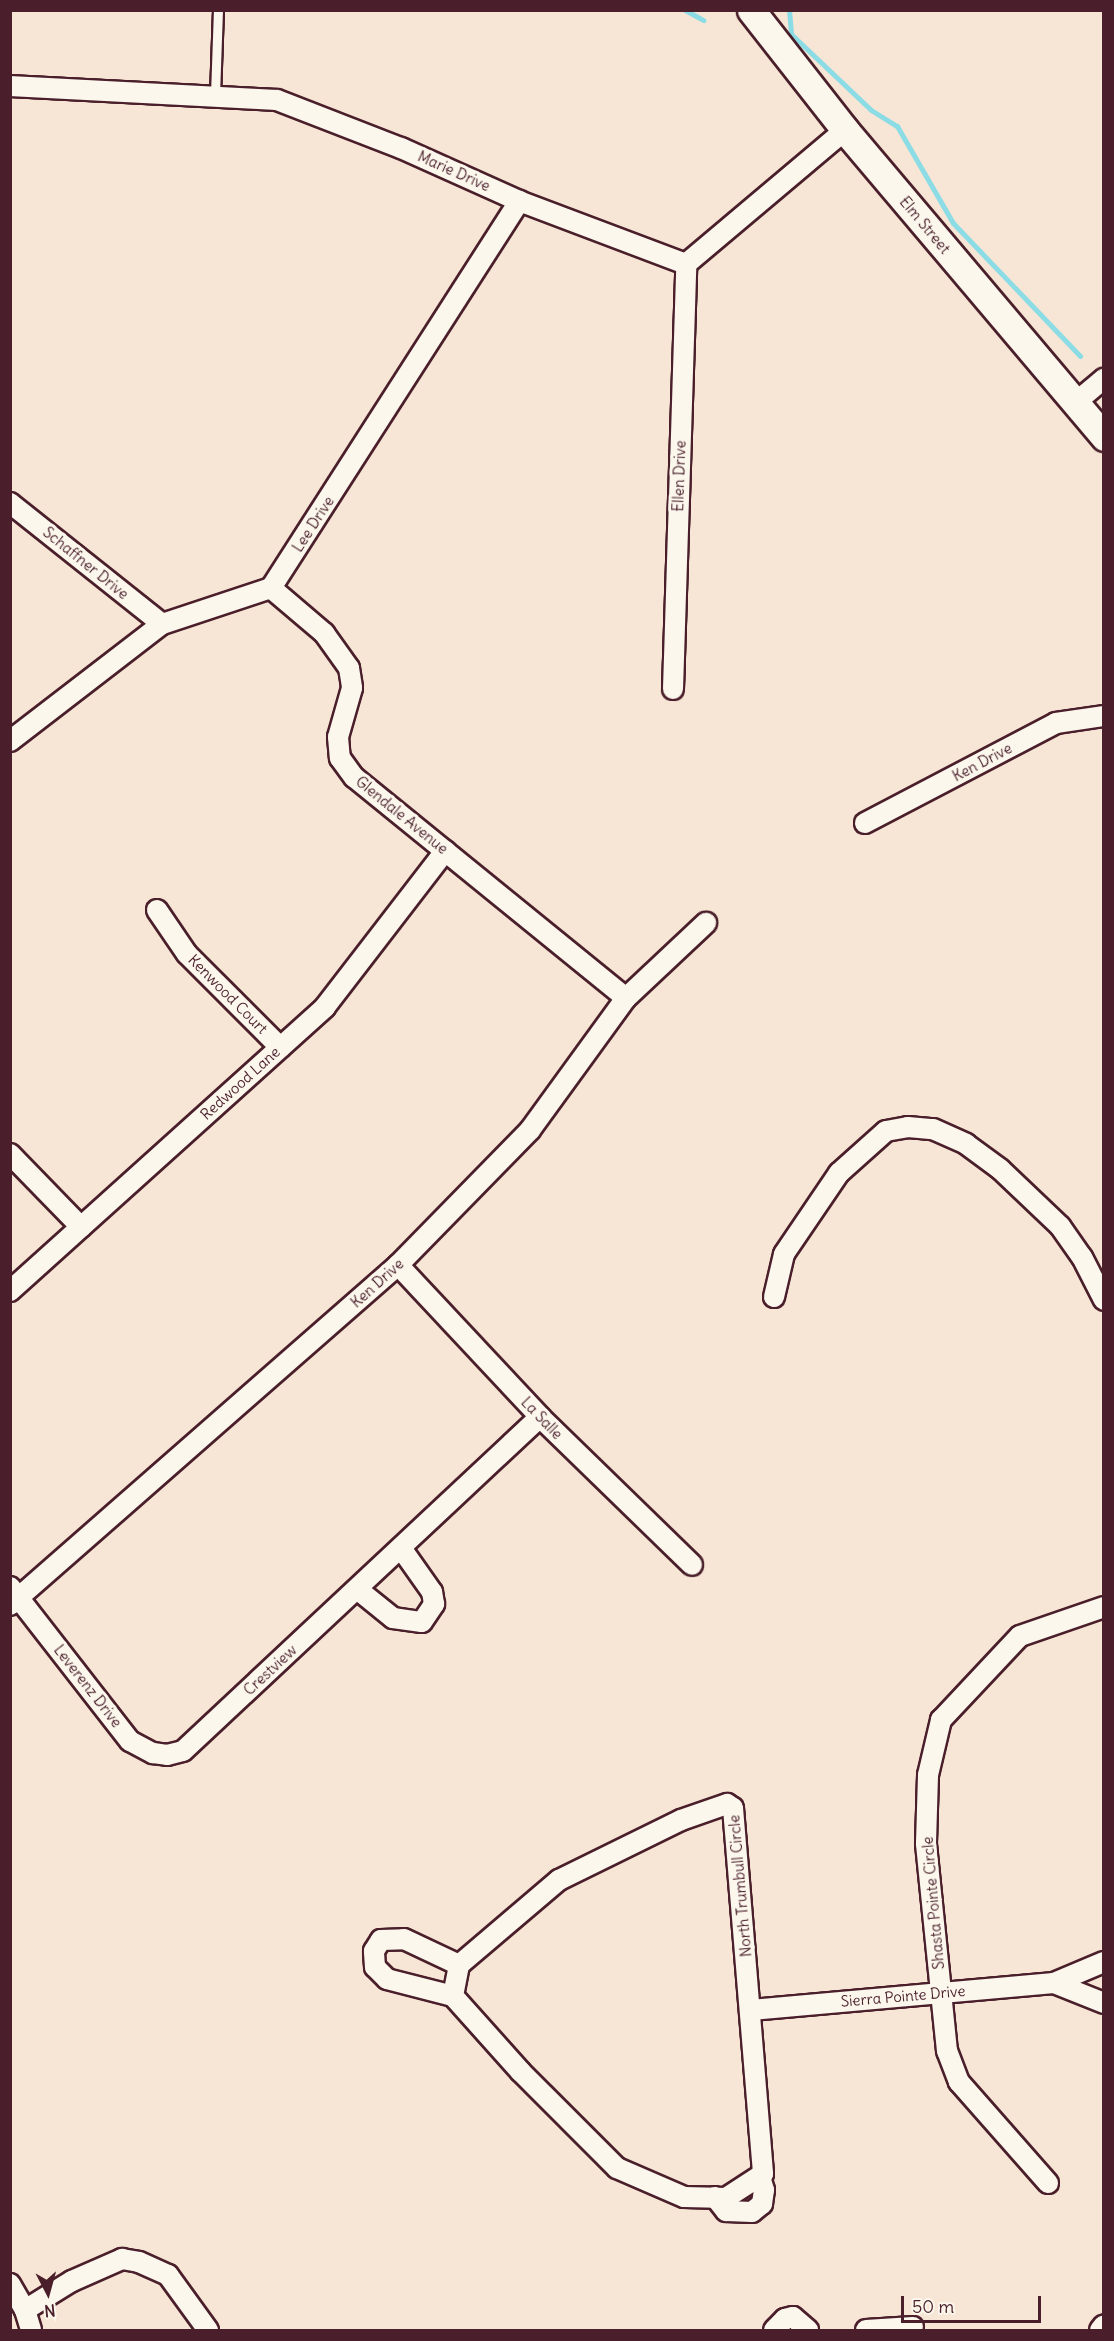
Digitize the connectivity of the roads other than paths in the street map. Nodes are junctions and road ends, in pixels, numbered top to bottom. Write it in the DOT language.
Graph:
graph roads {
  1 [pos="218,10"];
  2 [pos="751,10"];
  3 [pos="10,86"];
  4 [pos="215,95"];
  5 [pos="845,130"];
  6 [pos="519,201"];
  7 [pos="686,264"];
  8 [pos="1104,379"];
  9 [pos="1075,403"];
  10 [pos="1104,437"];
  11 [pos="10,503"];
  12 [pos="271,588"];
  13 [pos="162,624"];
  14 [pos="673,689"];
  15 [pos="1104,716"];
  16 [pos="10,741"];
  17 [pos="865,823"];
  18 [pos="446,851"];
  19 [pos="157,910"];
  20 [pos="706,923"];
  21 [pos="626,998"];
  22 [pos="280,1047"];
  23 [pos="10,1154"];
  24 [pos="81,1227"];
  25 [pos="398,1265"];
  26 [pos="10,1291"];
  27 [pos="774,1297"];
  28 [pos="1104,1300"];
  29 [pos="540,1417"];
  30 [pos="400,1548"];
  31 [pos="692,1565"];
  32 [pos="357,1589"];
  33 [pos="14,1596"];
  34 [pos="1104,1607"];
  35 [pos="183,1751"];
  36 [pos="1104,1962"];
  37 [pos="459,1965"];
  38 [pos="1054,1983"];
  39 [pos="942,1993"];
  40 [pos="453,1996"];
  41 [pos="1104,2003"];
  42 [pos="751,2010"];
  43 [pos="1048,2183"];
  44 [pos="10,2284"];
  45 [pos="25,2310"];
  46 [pos="1104,2325"];
  47 [pos="913,2327"];
  48 [pos="31,2331"];
  49 [pos="208,2331"];
  50 [pos="774,2331"];
  51 [pos="807,2331"];
  52 [pos="866,2331"];
  53 [pos="1100,2331"];
  1 -- 4 [label="lane"];
  2 -- 5 [label="main road, Elm Street"];
  3 -- 4 [label="street, Marie Drive"];
  4 -- 6 [label="street, Marie Drive"];
  5 -- 7 [label="street"];
  5 -- 9 [label="main road, Elm Street"];
  6 -- 7 [label="street, Marie Drive"];
  6 -- 12 [label="street, Lee Drive"];
  7 -- 14 [label="street, Ellen Drive"];
  8 -- 9 [label="street"];
  9 -- 10 [label="main road, Elm Street"];
  11 -- 13 [label="street, Schaffner Drive"];
  12 -- 13 [label="street"];
  12 -- 18 [label="street, Glendale Avenue"];
  13 -- 16 [label="street"];
  15 -- 17 [label="street, Ken Drive"];
  18 -- 21 [label="street, Glendale Avenue"];
  18 -- 22 [label="street, Redwood Lane"];
  19 -- 22 [label="street, Kenwood Court"];
  20 -- 21 [label="street, Ken Drive"];
  21 -- 25 [label="street, Ken Drive"];
  22 -- 24 [label="street, Redwood Lane"];
  23 -- 24 [label="street"];
  24 -- 26 [label="street, Redwood Lane"];
  25 -- 29 [label="street, La Salle"];
  25 -- 33 [label="street, Ken Drive"];
  27 -- 28 [label="street"];
  29 -- 30 [label="street, Crestview"];
  29 -- 31 [label="street, La Salle"];
  30 -- 32 [label="street, Crestview"];
  30 -- 32 [label="street"];
  32 -- 35 [label="street, Crestview"];
  33 -- 35 [label="street, Leverenz Drive"];
  34 -- 39 [label="street, Shasta Pointe Circle"];
  36 -- 38 [label="street, Sierra Pointe Drive"];
  37 -- 40 [label="street"];
  37 -- 40 [label="street"];
  37 -- 42 [label="street, North Trumbull Circle"];
  38 -- 39 [label="street, Sierra Pointe Drive"];
  38 -- 41 [label="street, Sierra Pointe Drive"];
  39 -- 42 [label="street, Sierra Pointe Drive"];
  39 -- 43 [label="street, Shasta Pointe Circle"];
  40 -- 42 [label="street, North Trumbull Circle"];
  44 -- 45 [label="street"];
  45 -- 48 [label="street"];
  45 -- 49 [label="street"];
  46 -- 53 [label="street"];
  47 -- 52 [label="street"];
  50 -- 51 [label="street"];
}
